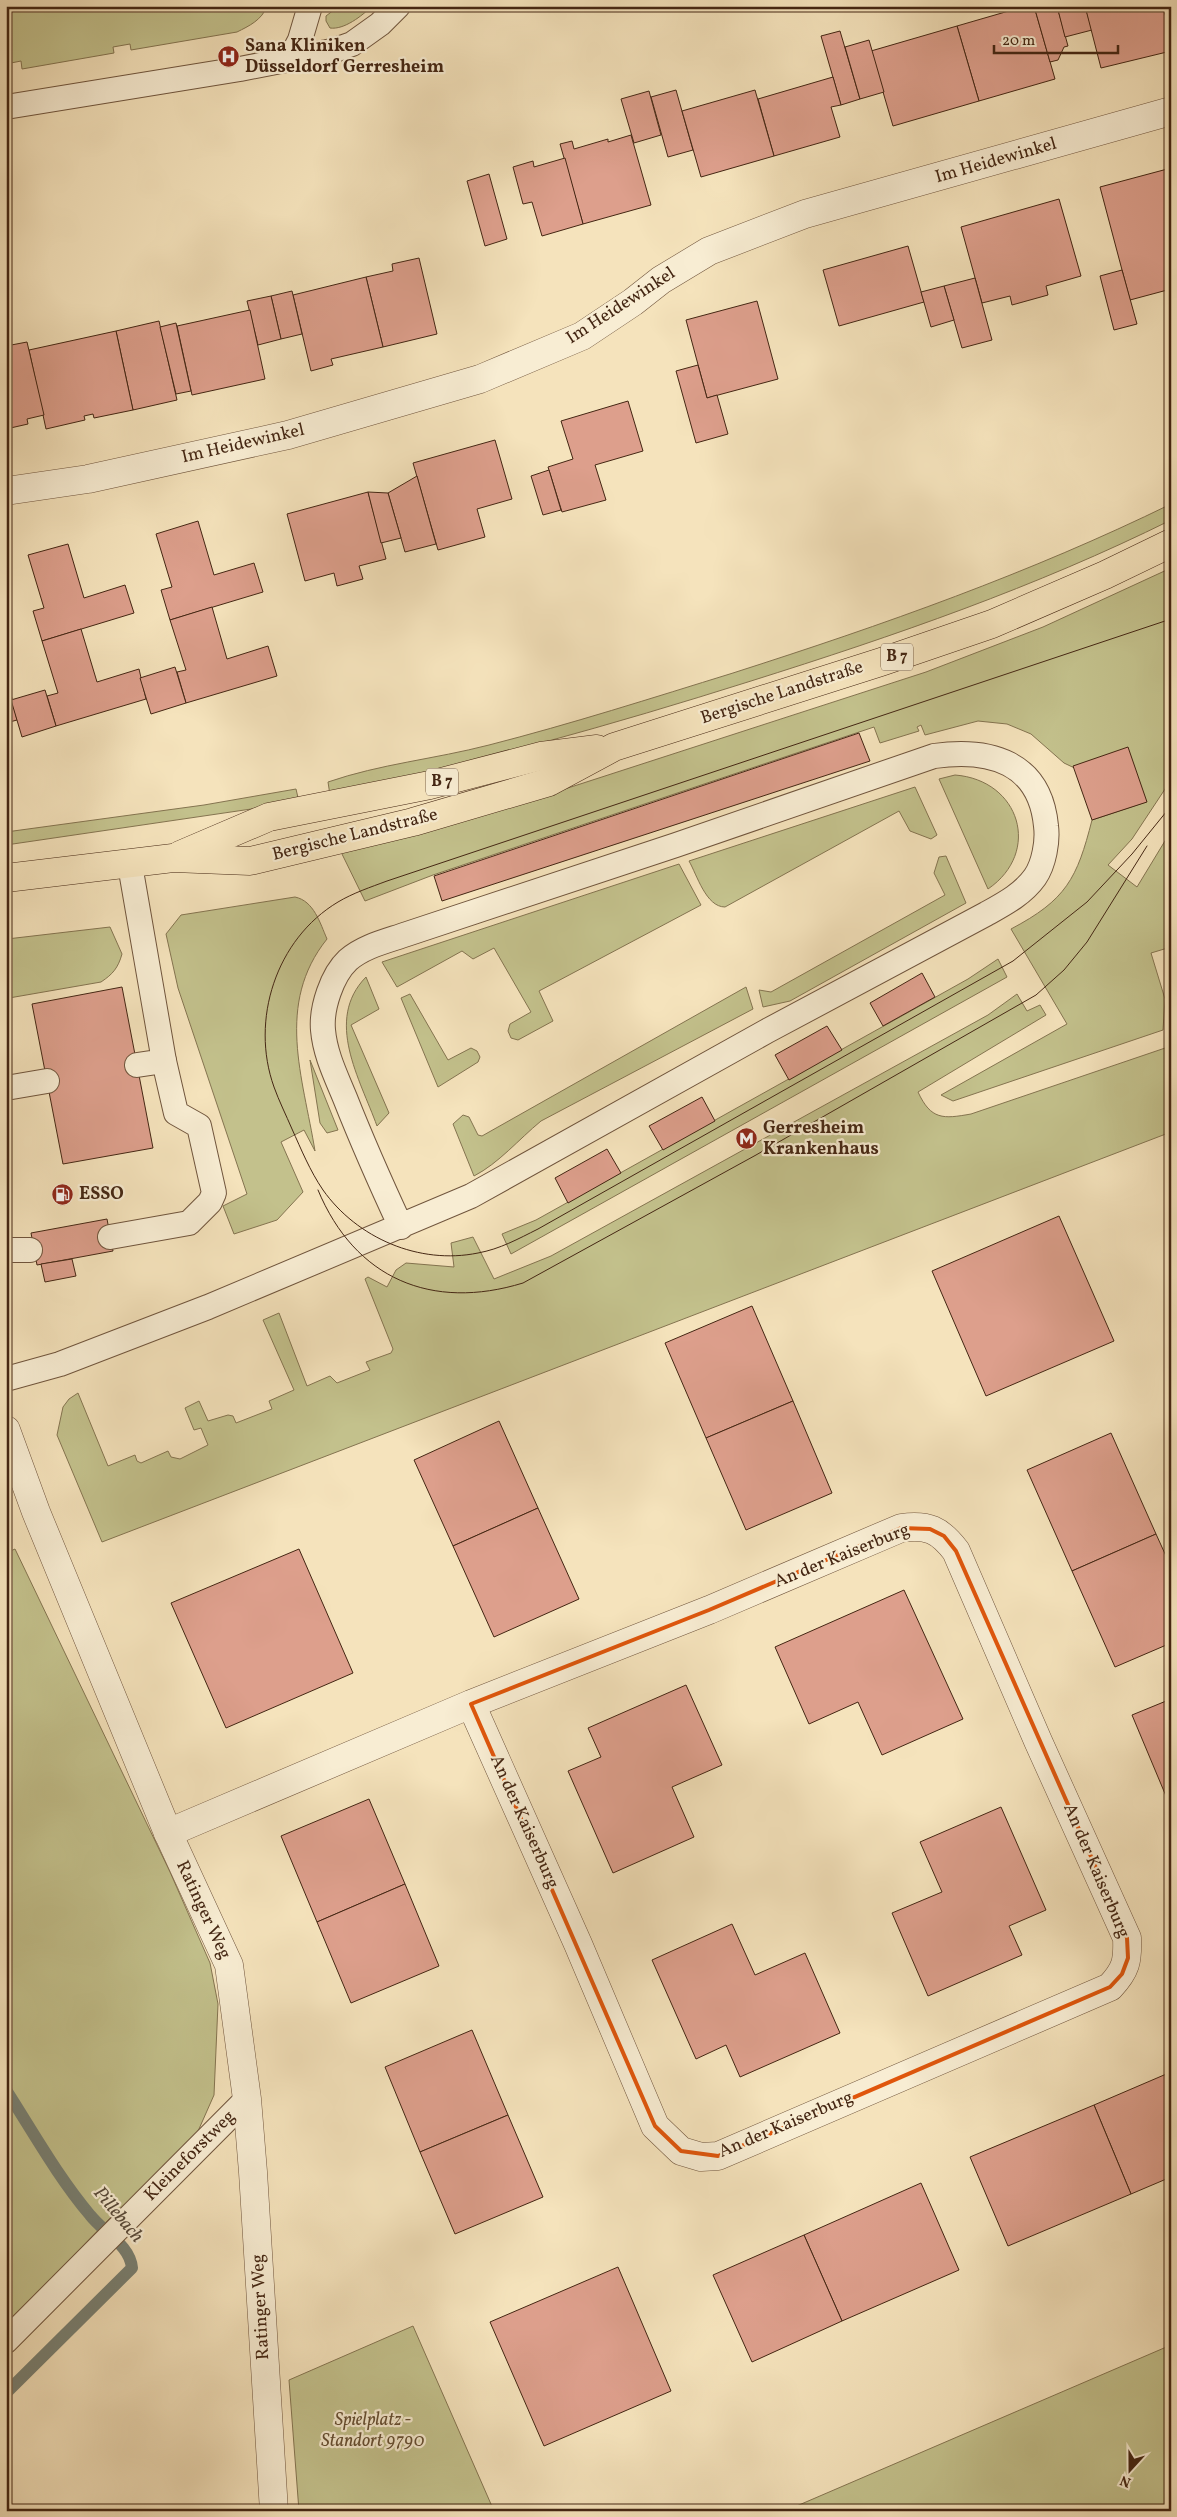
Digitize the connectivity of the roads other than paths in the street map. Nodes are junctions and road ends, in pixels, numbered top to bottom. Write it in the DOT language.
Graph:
graph roads {
  1 [pos="310,6"];
  2 [pos="398,6"];
  3 [pos="290,60"];
  4 [pos="6,107"];
  5 [pos="1171,112"];
  6 [pos="6,491"];
  7 [pos="1171,543"];
  8 [pos="614,747"];
  9 [pos="173,858"];
  10 [pos="130,864"];
  11 [pos="6,878"];
  12 [pos="164,1061"];
  13 [pos="137,1065"];
  14 [pos="47,1081"];
  15 [pos="6,1088"];
  16 [pos="400,1227"];
  17 [pos="110,1237"];
  18 [pos="6,1250"];
  19 [pos="30,1250"];
  20 [pos="6,1379"];
  21 [pos="6,1430"];
  22 [pos="471,1704"];
  23 [pos="168,1833"];
  24 [pos="247,2099"];
  25 [pos="6,2341"];
  26 [pos="274,2511"];
  1 -- 3 [label="lane"];
  2 -- 3 [label="lane"];
  3 -- 4 [label="lane"];
  5 -- 6 [label="street, Im Heidewinkel"];
  7 -- 8 [label="main road, Bergische Landstraße / B 7"];
  8 -- 9 [label="main road, Bergische Landstraße / B 7"];
  8 -- 9 [label="main road, Bergische Landstraße / B 7"];
  9 -- 10 [label="main road, Bergische Landstraße / B 7"];
  10 -- 11 [label="main road, Bergische Landstraße / B 7"];
  10 -- 12 [label="lane"];
  12 -- 13 [label="lane"];
  12 -- 17 [label="lane"];
  14 -- 15 [label="lane"];
  16 -- 16 [label="lane"];
  16 -- 20 [label="lane"];
  18 -- 19 [label="lane"];
  21 -- 23 [label="street, Ratinger Weg"];
  22 -- 22 [label="street, An der Kaiserburg"];
  22 -- 23 [label="street, An der Kaiserburg"];
  23 -- 24 [label="street, Ratinger Weg"];
  24 -- 25 [label="lane, Kleineforstweg"];
  24 -- 26 [label="street, Ratinger Weg"];
}
